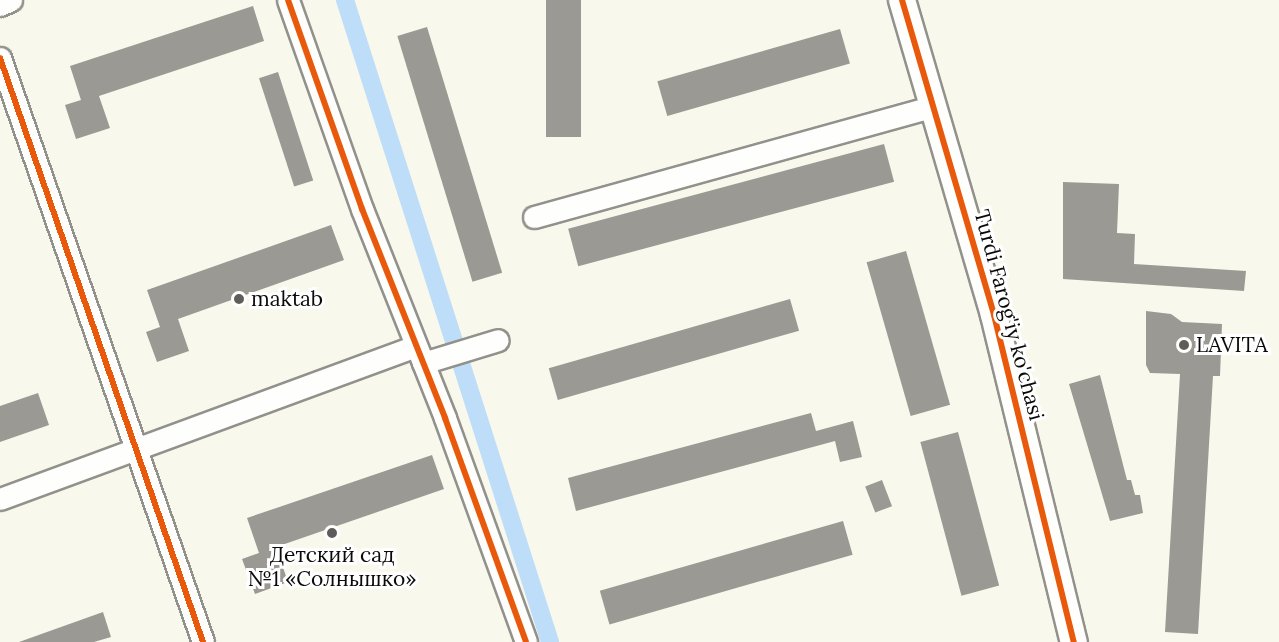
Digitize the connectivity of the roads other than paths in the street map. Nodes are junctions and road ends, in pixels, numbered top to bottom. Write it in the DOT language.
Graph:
graph roads {
  1 [pos="11,0"];
  2 [pos="288,0"];
  3 [pos="902,0"];
  4 [pos="0,5"];
  5 [pos="0,58"];
  6 [pos="933,106"];
  7 [pos="534,217"];
  8 [pos="497,341"];
  9 [pos="419,354"];
  10 [pos="135,450"];
  11 [pos="0,499"];
  12 [pos="203,642"];
  13 [pos="526,642"];
  14 [pos="1074,642"];
  1 -- 4 [label="street"];
  2 -- 9 [label="street"];
  3 -- 6 [label="street, Turdi Farog'iy ko'chasi"];
  5 -- 10 [label="street"];
  6 -- 7 [label="street"];
  6 -- 14 [label="street, Turdi Farog'iy ko'chasi"];
  8 -- 9 [label="street"];
  9 -- 10 [label="street"];
  9 -- 13 [label="street"];
  10 -- 11 [label="street"];
  10 -- 12 [label="street"];
}
